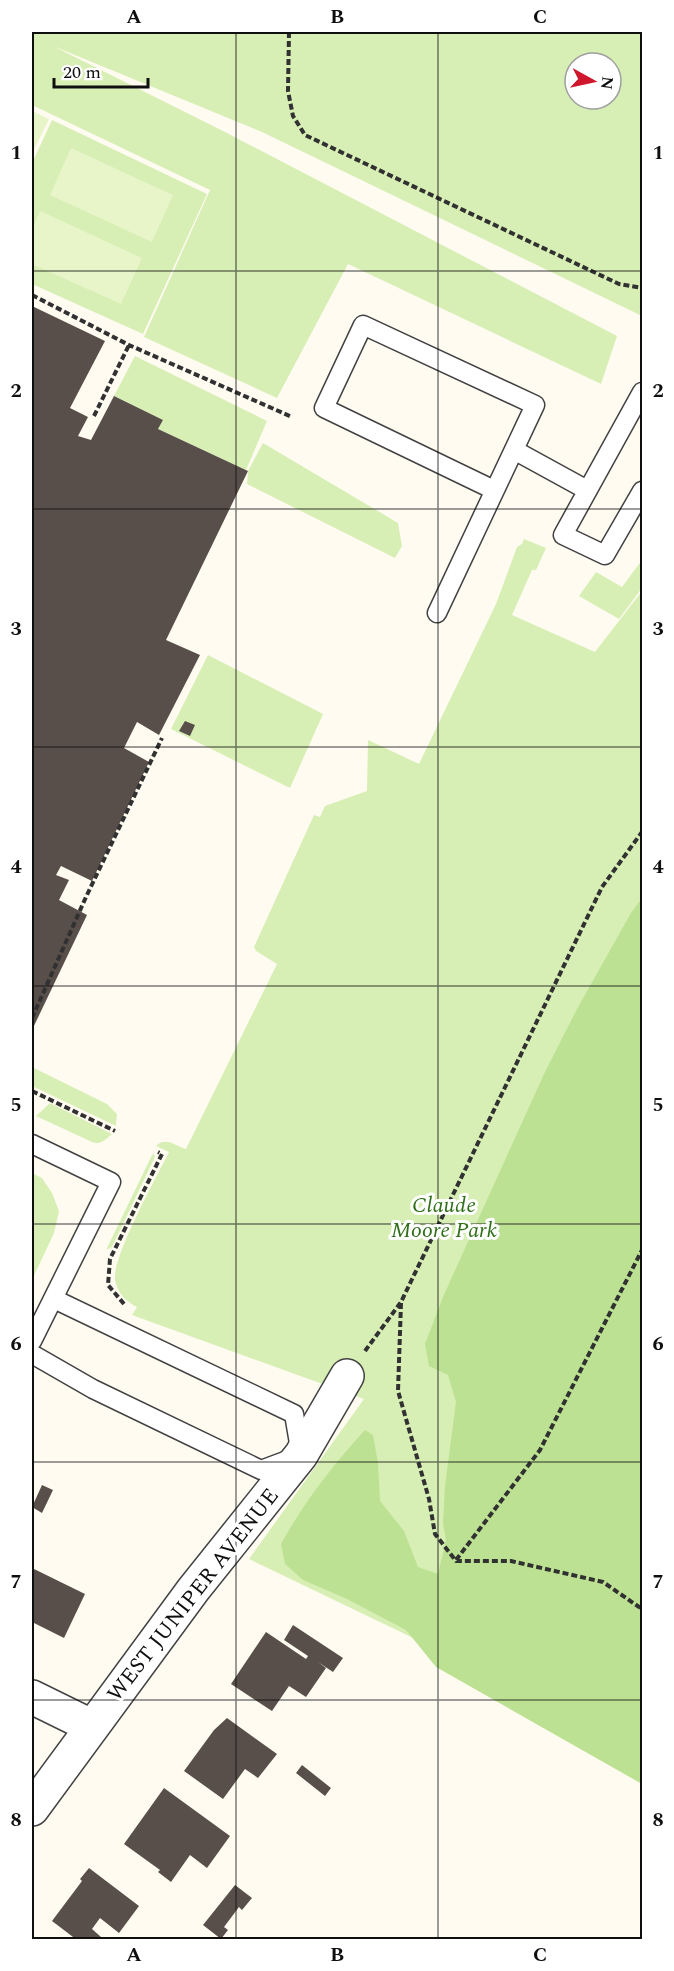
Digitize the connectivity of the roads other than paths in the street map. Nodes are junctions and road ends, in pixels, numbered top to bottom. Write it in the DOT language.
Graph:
graph roads {
  1 [pos="642,392"];
  2 [pos="514,450"];
  3 [pos="494,490"];
  4 [pos="587,490"];
  5 [pos="642,491"];
  6 [pos="437,613"];
  7 [pos="32,1144"];
  8 [pos="54,1299"];
  9 [pos="32,1341"];
  10 [pos="32,1354"];
  11 [pos="346,1376"];
  12 [pos="301,1455"];
  13 [pos="32,1697"];
  14 [pos="91,1726"];
  15 [pos="32,1809"];
  1 -- 4 [label="lane"];
  2 -- 3 [label="lane"];
  2 -- 3 [label="lane"];
  2 -- 4 [label="lane"];
  3 -- 6 [label="lane"];
  4 -- 5 [label="lane"];
  7 -- 8 [label="lane"];
  8 -- 9 [label="lane"];
  8 -- 12 [label="lane"];
  10 -- 12 [label="lane"];
  11 -- 12 [label="street, WEST JUNIPER AVENUE"];
  12 -- 14 [label="street, WEST JUNIPER AVENUE"];
  13 -- 14 [label="street"];
  14 -- 15 [label="street, WEST JUNIPER AVENUE"];
}
